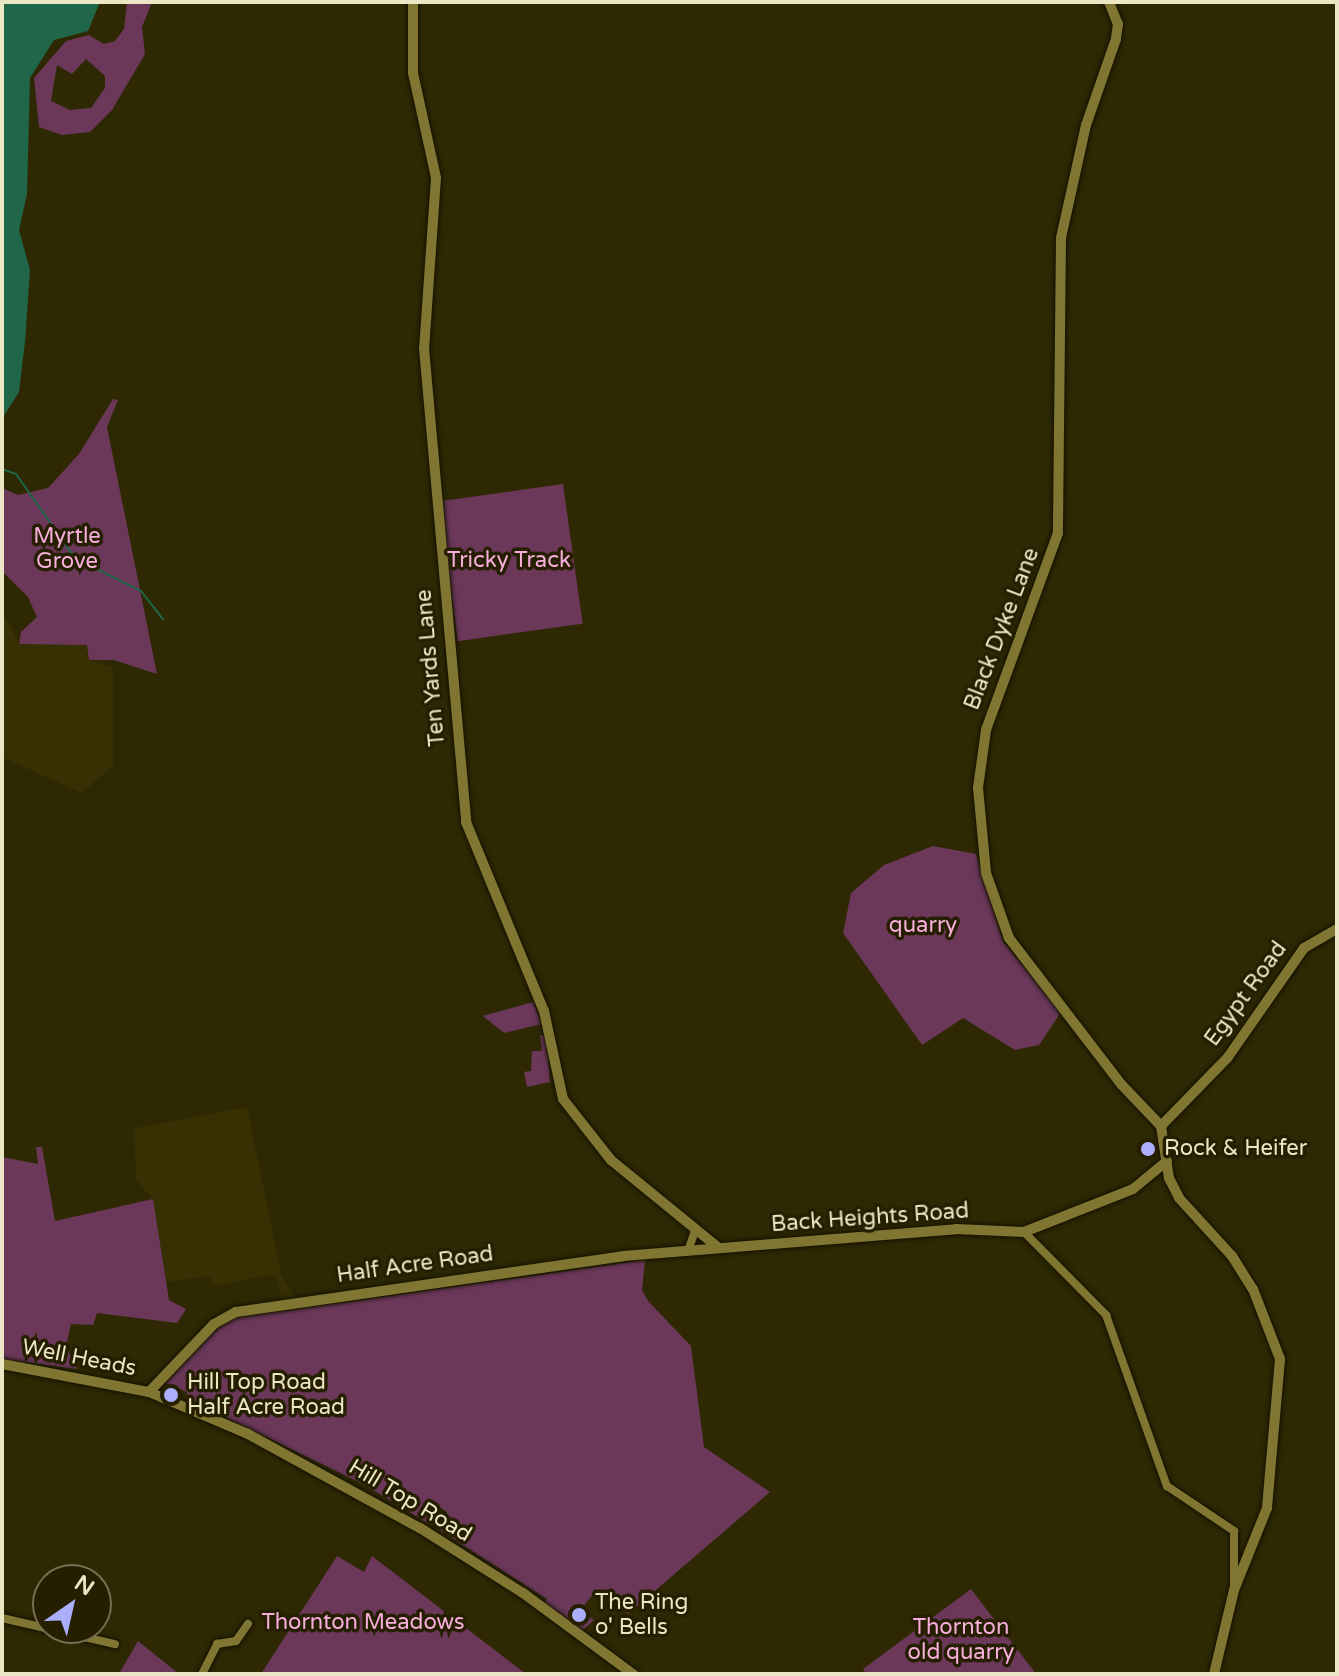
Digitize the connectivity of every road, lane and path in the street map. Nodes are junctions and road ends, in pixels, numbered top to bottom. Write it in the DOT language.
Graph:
graph roads {
  1 [pos="413,2"];
  2 [pos="1109,2"];
  3 [pos="1337,929"];
  4 [pos="1161,1126"];
  5 [pos="1167,1161"];
  6 [pos="695,1231"];
  7 [pos="1024,1232"];
  8 [pos="719,1248"];
  9 [pos="688,1251"];
  10 [pos="2,1364"];
  11 [pos="149,1392"];
  12 [pos="1234,1590"];
  13 [pos="2,1618"];
  14 [pos="248,1624"];
  15 [pos="115,1644"];
  16 [pos="202,1674"];
  17 [pos="633,1674"];
  18 [pos="1214,1674"];
  1 -- 6 [label="street, Ten Yards Lane"];
  2 -- 4 [label="street, Black Dyke Lane"];
  3 -- 4 [label="street, Egypt Road"];
  4 -- 5 [label="street"];
  5 -- 7 [label="street"];
  5 -- 12 [label="street"];
  6 -- 8 [label="street, Ten Yards Lane"];
  6 -- 9 [label="street"];
  7 -- 8 [label="street, Back Heights Road"];
  7 -- 12 [label="street"];
  8 -- 9 [label="street, Half Acre Road"];
  9 -- 11 [label="street, Half Acre Road"];
  10 -- 11 [label="street, Well Heads"];
  11 -- 17 [label="street, Hill Top Road"];
  12 -- 18 [label="street"];
  13 -- 15 [label="street"];
  14 -- 16 [label="street"];
}
